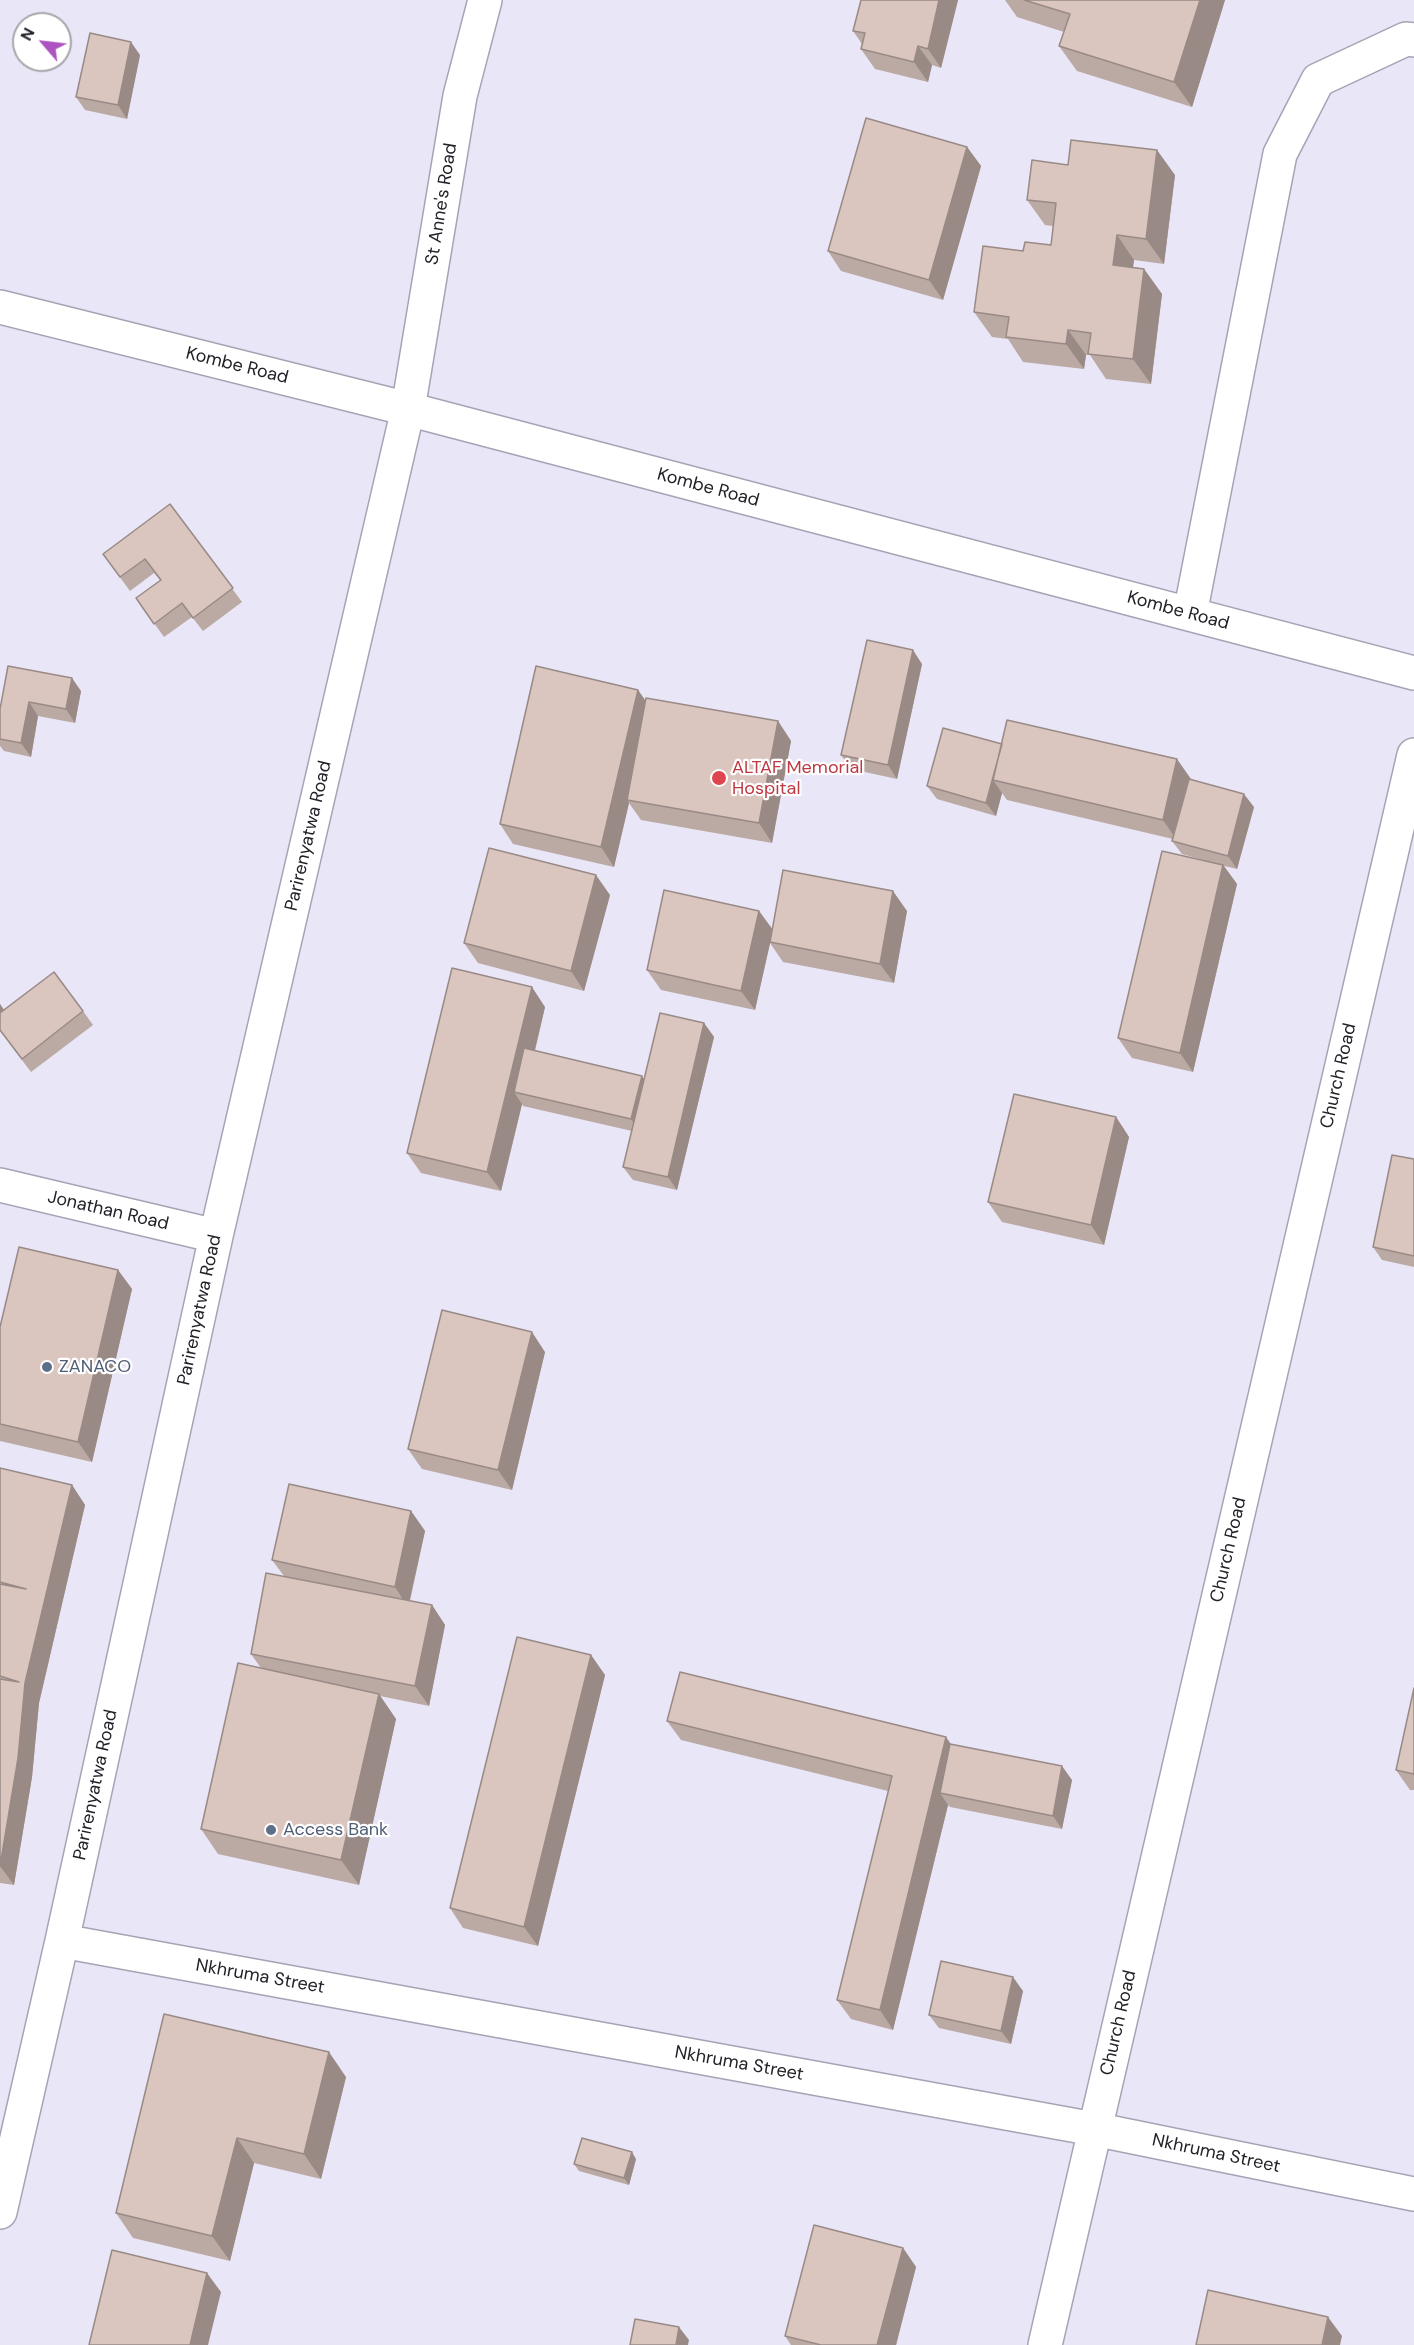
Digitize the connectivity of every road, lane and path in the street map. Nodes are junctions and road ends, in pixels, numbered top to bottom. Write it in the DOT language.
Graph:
graph roads {
  1 [pos="484,0"];
  2 [pos="1414,40"];
  3 [pos="0,307"];
  4 [pos="408,409"];
  5 [pos="1190,614"];
  6 [pos="1414,673"];
  7 [pos="1414,755"];
  8 [pos="0,1185"];
  9 [pos="216,1236"];
  10 [pos="62,1941"];
  11 [pos="1094,2129"];
  12 [pos="1414,2194"];
  13 [pos="0,2212"];
  14 [pos="1045,2345"];
  1 -- 4 [label="street, St Anne's Road"];
  2 -- 5 [label="street"];
  3 -- 4 [label="street, Kombe Road"];
  4 -- 5 [label="street, Kombe Road"];
  4 -- 9 [label="street, Parirenyatwa Road"];
  5 -- 6 [label="street, Kombe Road"];
  7 -- 11 [label="street, Church Road"];
  8 -- 9 [label="street, Jonathan Road"];
  9 -- 10 [label="street, Parirenyatwa Road"];
  10 -- 11 [label="street, Nkhruma Street"];
  10 -- 13 [label="street, Parirenyatwa Road"];
  11 -- 12 [label="street, Nkhruma Street"];
  11 -- 14 [label="street, Church Road"];
}
